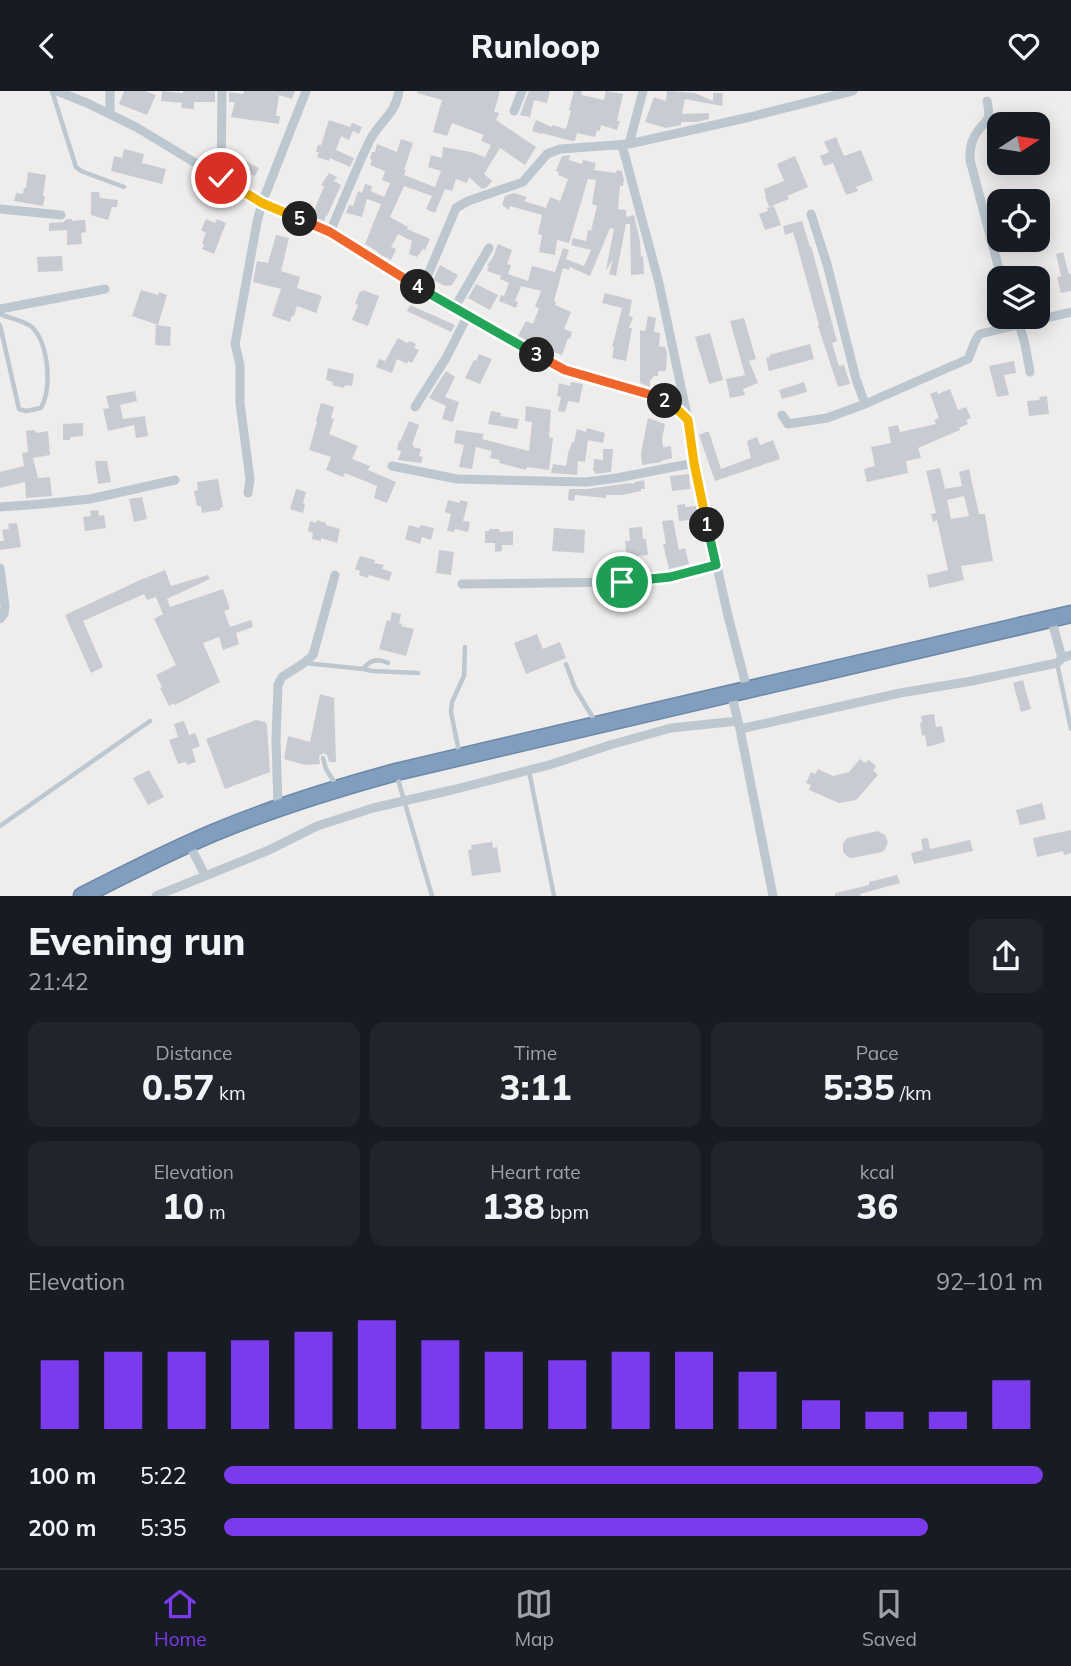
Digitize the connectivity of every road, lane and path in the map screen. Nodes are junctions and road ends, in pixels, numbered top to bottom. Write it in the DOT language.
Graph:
graph roads {
  1 [pos="52,91"];
  2 [pos="57,91"];
  3 [pos="110,91"];
  4 [pos="222,91"];
  5 [pos="306,91"];
  6 [pos="399,91"];
  7 [pos="522,91"];
  8 [pos="643,91"];
  9 [pos="853,91"];
  10 [pos="987,101"];
  11 [pos="513,111"];
  12 [pos="110,113"];
  13 [pos="626,144"];
  14 [pos="221,178"];
  15 [pos="124,187"];
  16 [pos="262,203"];
  17 [pos="0,209"];
  18 [pos="61,215"];
  19 [pos="811,215"];
  20 [pos="330,232"];
  21 [pos="489,247"];
  22 [pos="998,266"];
  23 [pos="105,289"];
  24 [pos="422,289"];
  25 [pos="455,307"];
  26 [pos="0,309"];
  27 [pos="1071,312"];
  28 [pos="0,314"];
  29 [pos="468,315"];
  30 [pos="1050,315"];
  31 [pos="0,325"];
  32 [pos="994,329"];
  33 [pos="1020,329"];
  34 [pos="1030,372"];
  35 [pos="865,404"];
  36 [pos="415,407"];
  37 [pos="782,415"];
  38 [pos="688,420"];
  39 [pos="694,463"];
  40 [pos="392,465"];
  41 [pos="175,480"];
  42 [pos="248,493"];
  43 [pos="0,507"];
  44 [pos="716,565"];
  45 [pos="0,568"];
  46 [pos="335,575"];
  47 [pos="461,584"];
  48 [pos="1071,614"];
  49 [pos="1051,618"];
  50 [pos="0,619"];
  51 [pos="465,647"];
  52 [pos="1063,658"];
  53 [pos="304,663"];
  54 [pos="388,663"];
  55 [pos="566,664"];
  56 [pos="363,669"];
  57 [pos="418,673"];
  58 [pos="739,691"];
  59 [pos="150,721"];
  60 [pos="597,725"];
  61 [pos="739,725"];
  62 [pos="1071,729"];
  63 [pos="460,757"];
  64 [pos="324,758"];
  65 [pos="529,770"];
  66 [pos="396,772"];
  67 [pos="338,789"];
  68 [pos="404,801"];
  69 [pos="278,808"];
  70 [pos="0,826"];
  71 [pos="189,844"];
  72 [pos="205,875"];
  73 [pos="82,896"];
  74 [pos="156,896"];
  75 [pos="432,896"];
  76 [pos="554,896"];
  77 [pos="773,896"];
  1 -- 15 [label="lane"];
  2 -- 12 [label="street"];
  3 -- 12 [label="street"];
  4 -- 14 [label="street"];
  5 -- 16 [label="street"];
  6 -- 20 [label="street"];
  7 -- 11 [label="street"];
  8 -- 13 [label="street"];
  9 -- 13 [label="street"];
  10 -- 22 [label="street"];
  12 -- 14 [label="street"];
  13 -- 24 [label="street"];
  13 -- 38 [label="street"];
  14 -- 16 [label="street"];
  16 -- 20 [label="street"];
  16 -- 42 [label="street"];
  17 -- 18 [label="street"];
  19 -- 35 [label="street"];
  20 -- 24 [label="street"];
  21 -- 25 [label="street"];
  23 -- 26 [label="street"];
  24 -- 25 [label="street"];
  25 -- 29 [label="street"];
  27 -- 30 [label="street"];
  28 -- 31 [label="lane"];
  29 -- 36 [label="street"];
  29 -- 38 [label="street"];
  32 -- 35 [label="street"];
  33 -- 34 [label="street"];
  35 -- 37 [label="street"];
  38 -- 39 [label="street"];
  39 -- 40 [label="street"];
  39 -- 44 [label="street"];
  41 -- 43 [label="street"];
  44 -- 47 [label="street"];
  44 -- 58 [label="street"];
  45 -- 50 [label="street"];
  46 -- 53 [label="street"];
  48 -- 49 [label="highway"];
  49 -- 52 [label="street"];
  49 -- 58 [label="highway"];
  51 -- 63 [label="lane"];
  52 -- 61 [label="street"];
  52 -- 62 [label="lane"];
  53 -- 56 [label="lane"];
  53 -- 69 [label="street"];
  54 -- 56 [label="lane"];
  55 -- 60 [label="lane"];
  56 -- 57 [label="lane"];
  58 -- 60 [label="highway"];
  58 -- 61 [label="street"];
  59 -- 70 [label="lane"];
  60 -- 63 [label="highway"];
  61 -- 65 [label="street"];
  61 -- 77 [label="street"];
  63 -- 66 [label="highway"];
  64 -- 67 [label="lane"];
  65 -- 68 [label="street"];
  65 -- 76 [label="lane"];
  66 -- 67 [label="highway"];
  66 -- 68 [label="lane"];
  67 -- 69 [label="highway"];
  68 -- 72 [label="street"];
  68 -- 75 [label="lane"];
  69 -- 71 [label="highway"];
  71 -- 72 [label="street"];
  71 -- 73 [label="highway"];
  72 -- 74 [label="street"];
}
